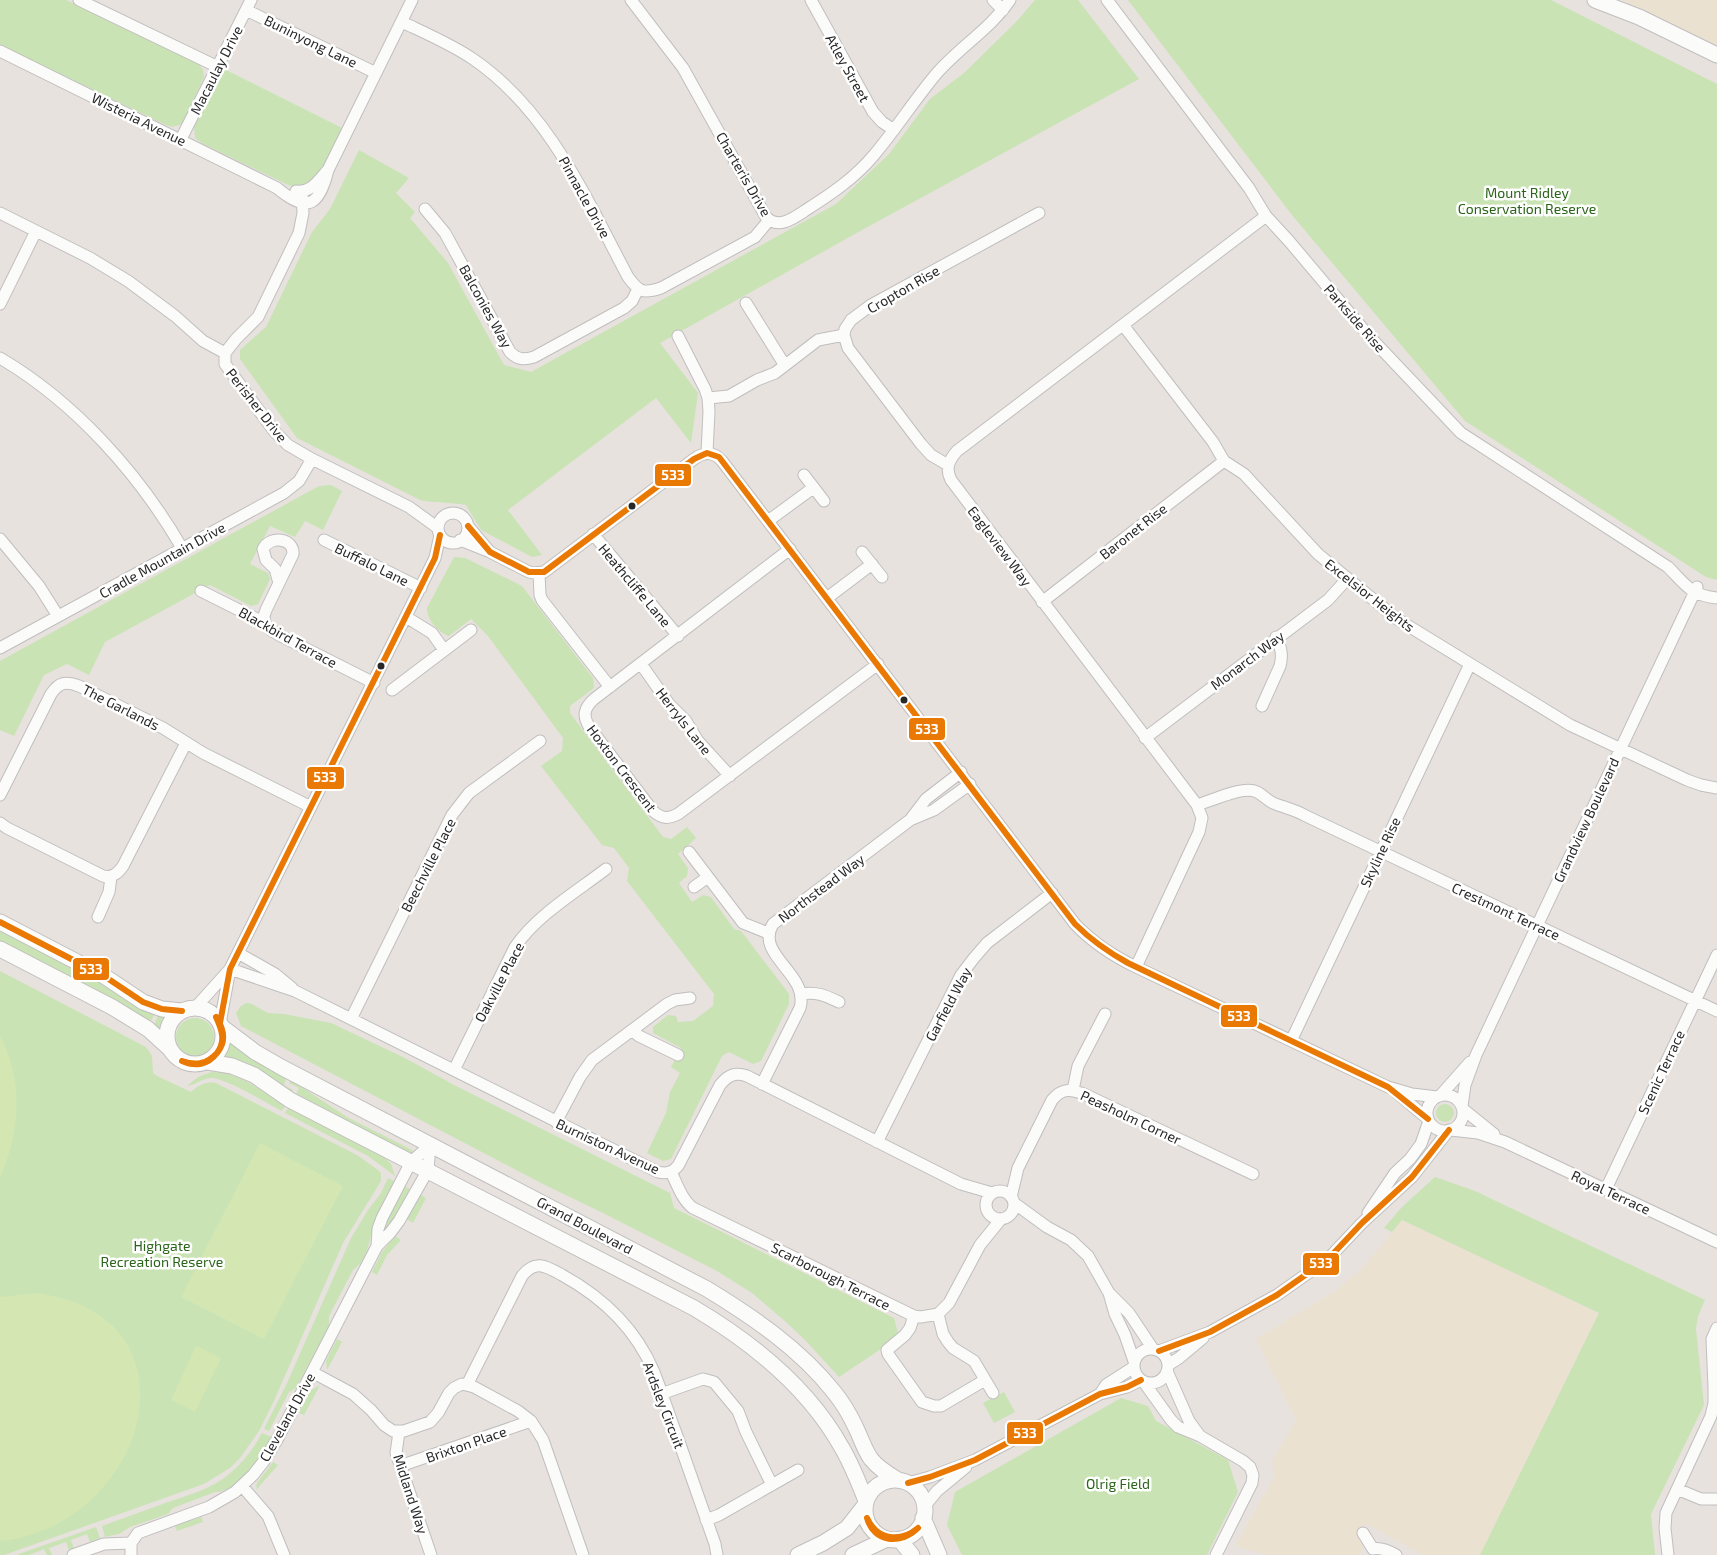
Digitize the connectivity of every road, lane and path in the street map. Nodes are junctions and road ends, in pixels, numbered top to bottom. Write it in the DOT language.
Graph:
graph roads {
  1 [pos="79,0"];
  2 [pos="412,0"];
  3 [pos="631,0"];
  4 [pos="811,0"];
  5 [pos="993,0"];
  6 [pos="1010,0"];
  7 [pos="1107,0"];
  8 [pos="1596,0"];
  9 [pos="1610,0"];
  10 [pos="92,3"];
  11 [pos="248,5"];
  12 [pos="1003,10"];
  13 [pos="1638,17"];
  14 [pos="402,22"];
  15 [pos="0,51"];
  16 [pos="1717,55"];
  17 [pos="218,67"];
  18 [pos="376,73"];
  19 [pos="894,130"];
  20 [pos="181,140"];
  21 [pos="302,198"];
  22 [pos="425,209"];
  23 [pos="1039,213"];
  24 [pos="0,214"];
  25 [pos="1266,216"];
  26 [pos="769,220"];
  27 [pos="36,231"];
  28 [pos="638,289"];
  29 [pos="746,303"];
  30 [pos="0,304"];
  31 [pos="1123,326"];
  32 [pos="844,335"];
  33 [pos="678,336"];
  34 [pos="225,352"];
  35 [pos="0,358"];
  36 [pos="784,364"];
  37 [pos="708,398"];
  38 [pos="707,453"];
  39 [pos="312,459"];
  40 [pos="1224,462"];
  41 [pos="948,465"];
  42 [pos="804,475"];
  43 [pos="813,488"];
  44 [pos="824,501"];
  45 [pos="409,506"];
  46 [pos="446,514"];
  47 [pos="768,521"];
  48 [pos="468,526"];
  49 [pos="439,532"];
  50 [pos="593,534"];
  51 [pos="0,539"];
  52 [pos="324,540"];
  53 [pos="456,541"];
  54 [pos="182,548"];
  55 [pos="790,549"];
  56 [pos="490,552"];
  57 [pos="862,552"];
  58 [pos="436,558"];
  59 [pos="872,564"];
  60 [pos="538,573"];
  61 [pos="882,576"];
  62 [pos="1347,579"];
  63 [pos="279,583"];
  64 [pos="421,588"];
  65 [pos="1696,589"];
  66 [pos="202,591"];
  67 [pos="1717,594"];
  68 [pos="827,598"];
  69 [pos="1717,598"];
  70 [pos="1042,602"];
  71 [pos="58,616"];
  72 [pos="406,617"];
  73 [pos="265,623"];
  74 [pos="471,630"];
  75 [pos="678,636"];
  76 [pos="1276,637"];
  77 [pos="0,648"];
  78 [pos="444,650"];
  79 [pos="641,664"];
  80 [pos="878,664"];
  81 [pos="1470,664"];
  82 [pos="374,683"];
  83 [pos="610,687"];
  84 [pos="392,690"];
  85 [pos="1262,706"];
  86 [pos="1145,738"];
  87 [pos="540,741"];
  88 [pos="186,743"];
  89 [pos="1620,749"];
  90 [pos="961,772"];
  91 [pos="730,776"];
  92 [pos="970,784"];
  93 [pos="1717,788"];
  94 [pos="0,795"];
  95 [pos="1197,806"];
  96 [pos="311,807"];
  97 [pos="910,820"];
  98 [pos="0,823"];
  99 [pos="689,852"];
  100 [pos="1380,852"];
  101 [pos="606,869"];
  102 [pos="110,877"];
  103 [pos="708,877"];
  104 [pos="694,887"];
  105 [pos="1052,893"];
  106 [pos="98,918"];
  107 [pos="0,922"];
  108 [pos="1537,925"];
  109 [pos="768,932"];
  110 [pos="0,949"];
  111 [pos="238,953"];
  112 [pos="1717,955"];
  113 [pos="1136,968"];
  114 [pos="230,969"];
  115 [pos="295,991"];
  116 [pos="802,994"];
  117 [pos="690,998"];
  118 [pos="1695,1000"];
  119 [pos="839,1002"];
  120 [pos="189,1009"];
  121 [pos="1717,1011"];
  122 [pos="1104,1014"];
  123 [pos="351,1019"];
  124 [pos="221,1025"];
  125 [pos="632,1030"];
  126 [pos="1291,1041"];
  127 [pos="170,1049"];
  128 [pos="1476,1055"];
  129 [pos="678,1056"];
  130 [pos="208,1062"];
  131 [pos="454,1070"];
  132 [pos="762,1084"];
  133 [pos="1388,1087"];
  134 [pos="1073,1090"];
  135 [pos="1438,1097"];
  136 [pos="1462,1107"];
  137 [pos="1429,1120"];
  138 [pos="556,1122"];
  139 [pos="1450,1130"];
  140 [pos="877,1142"];
  141 [pos="1505,1142"];
  142 [pos="430,1145"];
  143 [pos="411,1162"];
  144 [pos="1018,1168"];
  145 [pos="428,1170"];
  146 [pos="671,1172"];
  147 [pos="1253,1174"];
  148 [pos="961,1184"];
  149 [pos="1606,1190"];
  150 [pos="995,1192"];
  151 [pos="987,1208"];
  152 [pos="1009,1208"];
  153 [pos="1362,1223"];
  154 [pos="1717,1242"];
  155 [pos="378,1246"];
  156 [pos="980,1246"];
  157 [pos="1109,1292"];
  158 [pos="938,1314"];
  159 [pos="914,1316"];
  160 [pos="1717,1328"];
  161 [pos="1210,1332"];
  162 [pos="1156,1350"];
  163 [pos="1134,1364"];
  164 [pos="1167,1368"];
  165 [pos="312,1372"];
  166 [pos="985,1380"];
  167 [pos="1142,1380"];
  168 [pos="467,1385"];
  169 [pos="993,1393"];
  170 [pos="661,1394"];
  171 [pos="1100,1394"];
  172 [pos="531,1421"];
  173 [pos="398,1432"];
  174 [pos="1200,1436"];
  175 [pos="975,1460"];
  176 [pos="400,1466"];
  177 [pos="798,1470"];
  178 [pos="903,1482"];
  179 [pos="242,1486"];
  180 [pos="772,1486"];
  181 [pos="1677,1489"];
  182 [pos="1717,1498"];
  183 [pos="866,1503"];
  184 [pos="924,1512"];
  185 [pos="706,1520"];
  186 [pos="1363,1533"];
  187 [pos="893,1539"];
  188 [pos="130,1543"];
  189 [pos="1370,1552"];
  190 [pos="73,1555"];
  191 [pos="131,1555"];
  192 [pos="284,1555"];
  193 [pos="431,1555"];
  194 [pos="583,1555"];
  195 [pos="717,1555"];
  196 [pos="798,1555"];
  197 [pos="853,1555"];
  198 [pos="912,1555"];
  199 [pos="939,1555"];
  200 [pos="1216,1555"];
  201 [pos="1396,1555"];
  202 [pos="1668,1555"];
  1 -- 10 [label="street"];
  2 -- 14 [label="street"];
  3 -- 26 [label="street, Charteris Drive"];
  4 -- 19 [label="street, Atley Street"];
  5 -- 12 [label="street"];
  6 -- 12 [label="street, Charteris Drive"];
  7 -- 25 [label="street, Parkside Rise"];
  8 -- 13 [label="street"];
  9 -- 13 [label="street"];
  10 -- 17 [label="street"];
  11 -- 17 [label="street, Macaulay Drive"];
  11 -- 18 [label="street, Buninyong Lane"];
  12 -- 19 [label="street, Charteris Drive"];
  13 -- 16 [label="street"];
  14 -- 18 [label="street"];
  14 -- 28 [label="street, Pinnacle Drive"];
  15 -- 20 [label="street, Wisteria Avenue"];
  17 -- 20 [label="street, Macaulay Drive"];
  18 -- 21 [label="street"];
  19 -- 26 [label="street, Charteris Drive"];
  20 -- 21 [label="street, Wisteria Avenue"];
  21 -- 34 [label="street, Perisher Drive"];
  22 -- 28 [label="street, Balconies Way"];
  23 -- 32 [label="street, Cropton Rise"];
  24 -- 27 [label="street"];
  25 -- 31 [label="street"];
  25 -- 65 [label="street, Parkside Rise"];
  26 -- 28 [label="street"];
  27 -- 30 [label="street"];
  27 -- 34 [label="street"];
  29 -- 36 [label="street"];
  31 -- 40 [label="street"];
  31 -- 41 [label="street"];
  32 -- 36 [label="street"];
  32 -- 41 [label="street"];
  33 -- 37 [label="street"];
  34 -- 39 [label="street, Perisher Drive"];
  35 -- 54 [label="street"];
  36 -- 37 [label="street"];
  37 -- 38 [label="street"];
  38 -- 47 [label="street"];
  38 -- 50 [label="street"];
  39 -- 45 [label="street, Perisher Drive"];
  39 -- 54 [label="street, Cradle Mountain Drive"];
  40 -- 62 [label="street, Excelsior Heights"];
  40 -- 70 [label="street, Baronet Rise"];
  41 -- 70 [label="street, Eagleview Way"];
  42 -- 43 [label="street"];
  43 -- 44 [label="street"];
  43 -- 47 [label="street"];
  45 -- 46 [label="street, Perisher Drive"];
  45 -- 49 [label="street, Perisher Drive"];
  46 -- 48 [label="street"];
  46 -- 49 [label="street"];
  47 -- 55 [label="street"];
  48 -- 53 [label="street"];
  48 -- 56 [label="street"];
  49 -- 53 [label="street"];
  49 -- 58 [label="street"];
  50 -- 60 [label="street"];
  50 -- 75 [label="street, Heathcliffe Lane"];
  51 -- 71 [label="street"];
  52 -- 64 [label="street, Buffalo Lane"];
  53 -- 56 [label="street"];
  53 -- 58 [label="street"];
  54 -- 71 [label="street, Cradle Mountain Drive"];
  55 -- 68 [label="street"];
  55 -- 75 [label="street, Hoxton Crescent"];
  56 -- 60 [label="street"];
  57 -- 59 [label="street"];
  58 -- 64 [label="street"];
  59 -- 61 [label="street"];
  59 -- 68 [label="street"];
  60 -- 83 [label="street"];
  62 -- 76 [label="street, Monarch Way"];
  62 -- 81 [label="street, Excelsior Heights"];
  63 -- 73 [label="street"];
  64 -- 72 [label="street"];
  65 -- 67 [label="street, Parkside Rise"];
  65 -- 69 [label="street, Parkside Rise"];
  65 -- 89 [label="street, Grandview Boulevard"];
  66 -- 73 [label="street, Blackbird Terrace"];
  68 -- 80 [label="street"];
  70 -- 86 [label="street, Eagleview Way"];
  71 -- 77 [label="street, Cradle Mountain Drive"];
  72 -- 78 [label="street"];
  72 -- 82 [label="street"];
  73 -- 82 [label="street, Blackbird Terrace"];
  74 -- 78 [label="street"];
  75 -- 79 [label="street, Hoxton Crescent"];
  76 -- 85 [label="street"];
  76 -- 86 [label="street, Monarch Way"];
  78 -- 84 [label="street"];
  79 -- 83 [label="street, Hoxton Crescent"];
  79 -- 91 [label="street, Herryls Lane"];
  80 -- 90 [label="street"];
  80 -- 91 [label="street, Hoxton Crescent"];
  81 -- 89 [label="street, Excelsior Heights"];
  81 -- 100 [label="street, Skyline Rise"];
  82 -- 96 [label="street"];
  83 -- 91 [label="street, Hoxton Crescent"];
  86 -- 95 [label="street, Eagleview Way"];
  87 -- 123 [label="street, Beechville Place"];
  88 -- 94 [label="street, The Garlands"];
  88 -- 96 [label="street, The Garlands"];
  88 -- 102 [label="street"];
  89 -- 93 [label="street, Excelsior Heights"];
  89 -- 108 [label="street, Grandview Boulevard"];
  90 -- 92 [label="street"];
  90 -- 97 [label="street, Northstead Way"];
  92 -- 97 [label="street, Northstead Way"];
  92 -- 105 [label="street"];
  95 -- 100 [label="street, Crestmont Terrace"];
  95 -- 113 [label="street"];
  96 -- 111 [label="street"];
  97 -- 109 [label="street, Northstead Way"];
  98 -- 102 [label="street"];
  99 -- 103 [label="street"];
  100 -- 108 [label="street, Crestmont Terrace"];
  100 -- 126 [label="street, Skyline Rise"];
  101 -- 131 [label="street, Oakville Place"];
  102 -- 106 [label="street"];
  103 -- 104 [label="street"];
  103 -- 109 [label="street"];
  105 -- 113 [label="street"];
  105 -- 140 [label="street, Garfield Way"];
  107 -- 120 [label="street"];
  108 -- 118 [label="street, Crestmont Terrace"];
  108 -- 128 [label="street, Grandview Boulevard"];
  109 -- 116 [label="street, Northstead Way"];
  110 -- 127 [label="street"];
  111 -- 114 [label="street"];
  111 -- 115 [label="street, Burniston Avenue"];
  112 -- 118 [label="street, Scenic Terrace"];
  113 -- 126 [label="street"];
  114 -- 115 [label="street, Burniston Avenue"];
  114 -- 120 [label="street"];
  114 -- 124 [label="street"];
  115 -- 123 [label="street, Burniston Avenue"];
  116 -- 119 [label="street"];
  116 -- 132 [label="street"];
  117 -- 125 [label="street"];
  118 -- 121 [label="street, Crestmont Terrace"];
  118 -- 149 [label="street, Scenic Terrace"];
  120 -- 124 [label="street"];
  120 -- 127 [label="street"];
  122 -- 134 [label="street"];
  123 -- 131 [label="street, Burniston Avenue"];
  124 -- 130 [label="street"];
  124 -- 142 [label="street, Grand Boulevard"];
  125 -- 129 [label="street"];
  125 -- 138 [label="street"];
  126 -- 133 [label="street"];
  127 -- 130 [label="street"];
  128 -- 135 [label="street, Grandview Boulevard"];
  128 -- 136 [label="street, Grandview Boulevard"];
  130 -- 143 [label="street, Grand Boulevard"];
  131 -- 138 [label="street, Burniston Avenue"];
  132 -- 140 [label="street, Burniston Avenue"];
  132 -- 146 [label="street, Burniston Avenue"];
  133 -- 135 [label="street"];
  133 -- 137 [label="street"];
  134 -- 144 [label="street, Peasholm Corner"];
  134 -- 147 [label="street, Peasholm Corner"];
  135 -- 136 [label="street"];
  135 -- 137 [label="street"];
  136 -- 139 [label="street"];
  136 -- 141 [label="street, Royal Terrace"];
  137 -- 139 [label="street"];
  137 -- 153 [label="street"];
  138 -- 146 [label="street, Burniston Avenue"];
  139 -- 141 [label="street, Royal Terrace"];
  139 -- 153 [label="street"];
  140 -- 148 [label="street, Burniston Avenue"];
  141 -- 149 [label="street, Royal Terrace"];
  142 -- 143 [label="street, Cleveland Drive"];
  142 -- 145 [label="street, Cleveland Drive"];
  142 -- 178 [label="street, Grand Boulevard"];
  143 -- 145 [label="street, Grand Boulevard"];
  143 -- 155 [label="street, Cleveland Drive"];
  144 -- 150 [label="street, Peasholm Corner"];
  144 -- 152 [label="street, Peasholm Corner"];
  145 -- 155 [label="street, Cleveland Drive"];
  145 -- 183 [label="street, Grand Boulevard"];
  146 -- 159 [label="street, Scarborough Terrace"];
  148 -- 150 [label="street, Burniston Avenue"];
  148 -- 151 [label="street, Burniston Avenue"];
  149 -- 154 [label="street, Royal Terrace"];
  150 -- 151 [label="street"];
  150 -- 152 [label="street"];
  151 -- 152 [label="street"];
  151 -- 156 [label="street"];
  152 -- 156 [label="street"];
  152 -- 157 [label="street"];
  153 -- 161 [label="street"];
  155 -- 165 [label="street, Cleveland Drive"];
  156 -- 158 [label="street"];
  157 -- 162 [label="street"];
  157 -- 163 [label="street"];
  158 -- 159 [label="street"];
  158 -- 166 [label="street"];
  159 -- 166 [label="street"];
  160 -- 181 [label="street"];
  161 -- 162 [label="street"];
  161 -- 164 [label="street"];
  162 -- 163 [label="street"];
  162 -- 164 [label="street"];
  163 -- 167 [label="street"];
  163 -- 171 [label="street"];
  164 -- 167 [label="street"];
  164 -- 174 [label="street"];
  165 -- 173 [label="street"];
  165 -- 179 [label="street, Cleveland Drive"];
  166 -- 169 [label="street"];
  167 -- 171 [label="street"];
  167 -- 174 [label="street"];
  168 -- 170 [label="street, Ardsley Circuit"];
  168 -- 172 [label="street"];
  168 -- 173 [label="street"];
  170 -- 180 [label="street"];
  170 -- 185 [label="street, Ardsley Circuit"];
  171 -- 175 [label="street"];
  172 -- 176 [label="street, Brixton Place"];
  172 -- 194 [label="street"];
  173 -- 176 [label="street, Midland Way"];
  174 -- 200 [label="street"];
  175 -- 178 [label="street"];
  175 -- 184 [label="street"];
  176 -- 193 [label="street, Midland Way"];
  177 -- 180 [label="street"];
  178 -- 183 [label="street"];
  178 -- 184 [label="street"];
  179 -- 188 [label="street, Cleveland Drive"];
  179 -- 192 [label="street"];
  180 -- 185 [label="street"];
  181 -- 182 [label="street"];
  181 -- 202 [label="street"];
  183 -- 187 [label="street"];
  183 -- 196 [label="street"];
  184 -- 187 [label="street"];
  184 -- 199 [label="street"];
  185 -- 195 [label="street, Ardsley Circuit"];
  186 -- 189 [label="street"];
  187 -- 197 [label="street"];
  187 -- 198 [label="street"];
  188 -- 190 [label="street"];
  188 -- 191 [label="street"];
  189 -- 201 [label="street"];
}
